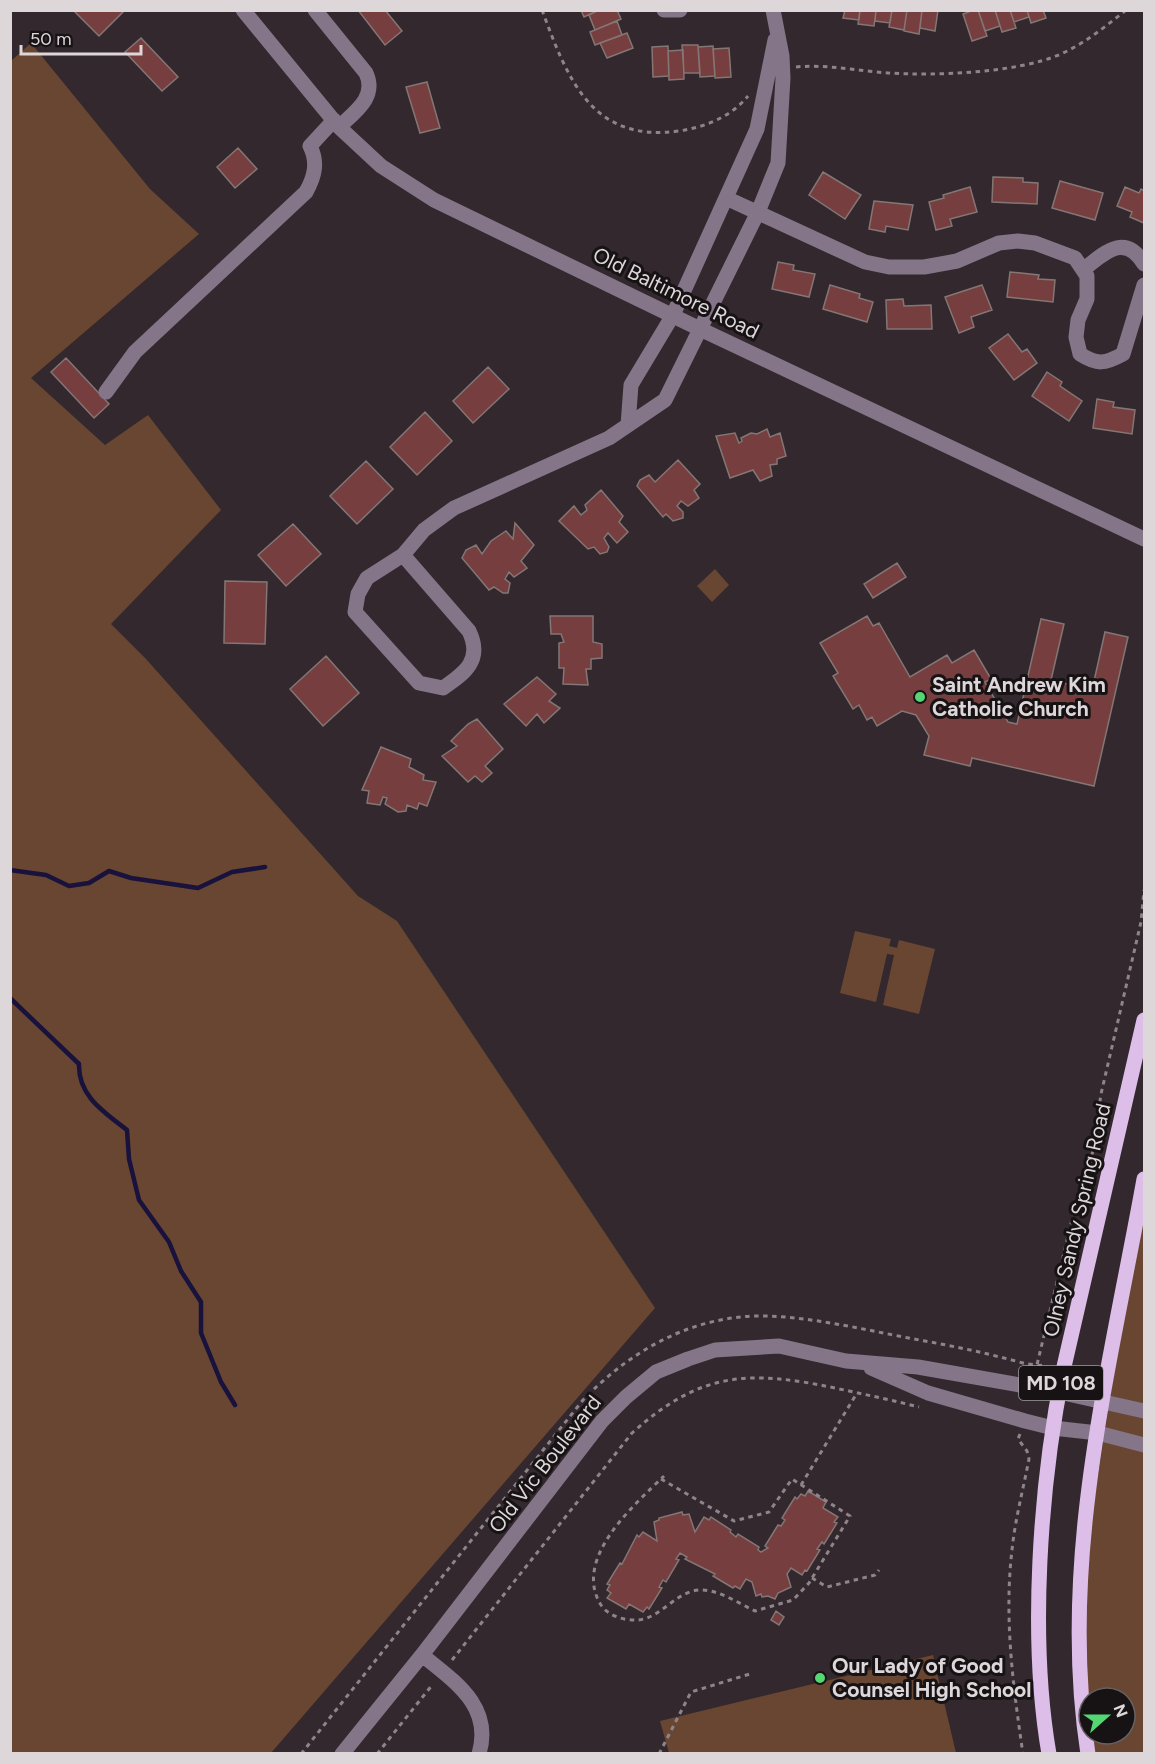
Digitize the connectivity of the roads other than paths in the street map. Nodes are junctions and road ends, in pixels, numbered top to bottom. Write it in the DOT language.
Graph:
graph roads {
  1 [pos="243,10"];
  2 [pos="315,10"];
  3 [pos="664,10"];
  4 [pos="680,10"];
  5 [pos="775,18"];
  6 [pos="337,123"];
  7 [pos="726,198"];
  8 [pos="758,212"];
  9 [pos="1144,264"];
  10 [pos="1083,270"];
  11 [pos="1144,285"];
  12 [pos="673,315"];
  13 [pos="700,329"];
  14 [pos="106,392"];
  15 [pos="628,425"];
  16 [pos="1144,539"];
  17 [pos="403,555"];
  18 [pos="1144,1020"];
  19 [pos="1144,1179"];
  20 [pos="862,1363"];
  21 [pos="1059,1392"];
  22 [pos="1104,1401"];
  23 [pos="1144,1411"];
  24 [pos="1053,1428"];
  25 [pos="1098,1433"];
  26 [pos="1144,1445"];
  27 [pos="422,1655"];
  28 [pos="342,1754"];
  29 [pos="479,1754"];
  30 [pos="1049,1754"];
  31 [pos="1088,1754"];
  1 -- 6 [label="street, Old Baltimore Road"];
  2 -- 6 [label="street"];
  3 -- 4 [label="street"];
  5 -- 7 [label="street"];
  5 -- 8 [label="street"];
  6 -- 12 [label="street, Old Baltimore Road"];
  6 -- 14 [label="street"];
  7 -- 8 [label="street"];
  7 -- 12 [label="street"];
  8 -- 10 [label="street"];
  8 -- 13 [label="street"];
  9 -- 10 [label="street"];
  10 -- 11 [label="street"];
  12 -- 13 [label="street, Old Baltimore Road"];
  12 -- 15 [label="street"];
  13 -- 15 [label="street"];
  13 -- 16 [label="street, Old Baltimore Road"];
  15 -- 17 [label="street"];
  17 -- 17 [label="street"];
  18 -- 21 [label="main road, Olney Sandy Spring Road / MD 108"];
  19 -- 22 [label="main road, MD 108"];
  20 -- 21 [label="street, Old Vic Boulevard"];
  20 -- 24 [label="street, Old Vic Boulevard"];
  20 -- 27 [label="street, Old Vic Boulevard"];
  21 -- 22 [label="street, Old Vic Boulevard"];
  21 -- 24 [label="main road, Olney Sandy Spring Road / MD 108"];
  22 -- 23 [label="street, Old Vic Boulevard"];
  22 -- 25 [label="main road, MD 108"];
  24 -- 25 [label="street, Old Vic Boulevard"];
  24 -- 30 [label="main road, Olney Sandy Spring Road / MD 108"];
  25 -- 26 [label="street, Old Vic Boulevard"];
  25 -- 31 [label="main road, MD 108"];
  27 -- 28 [label="street, Old Vic Boulevard"];
  27 -- 29 [label="street"];
}
